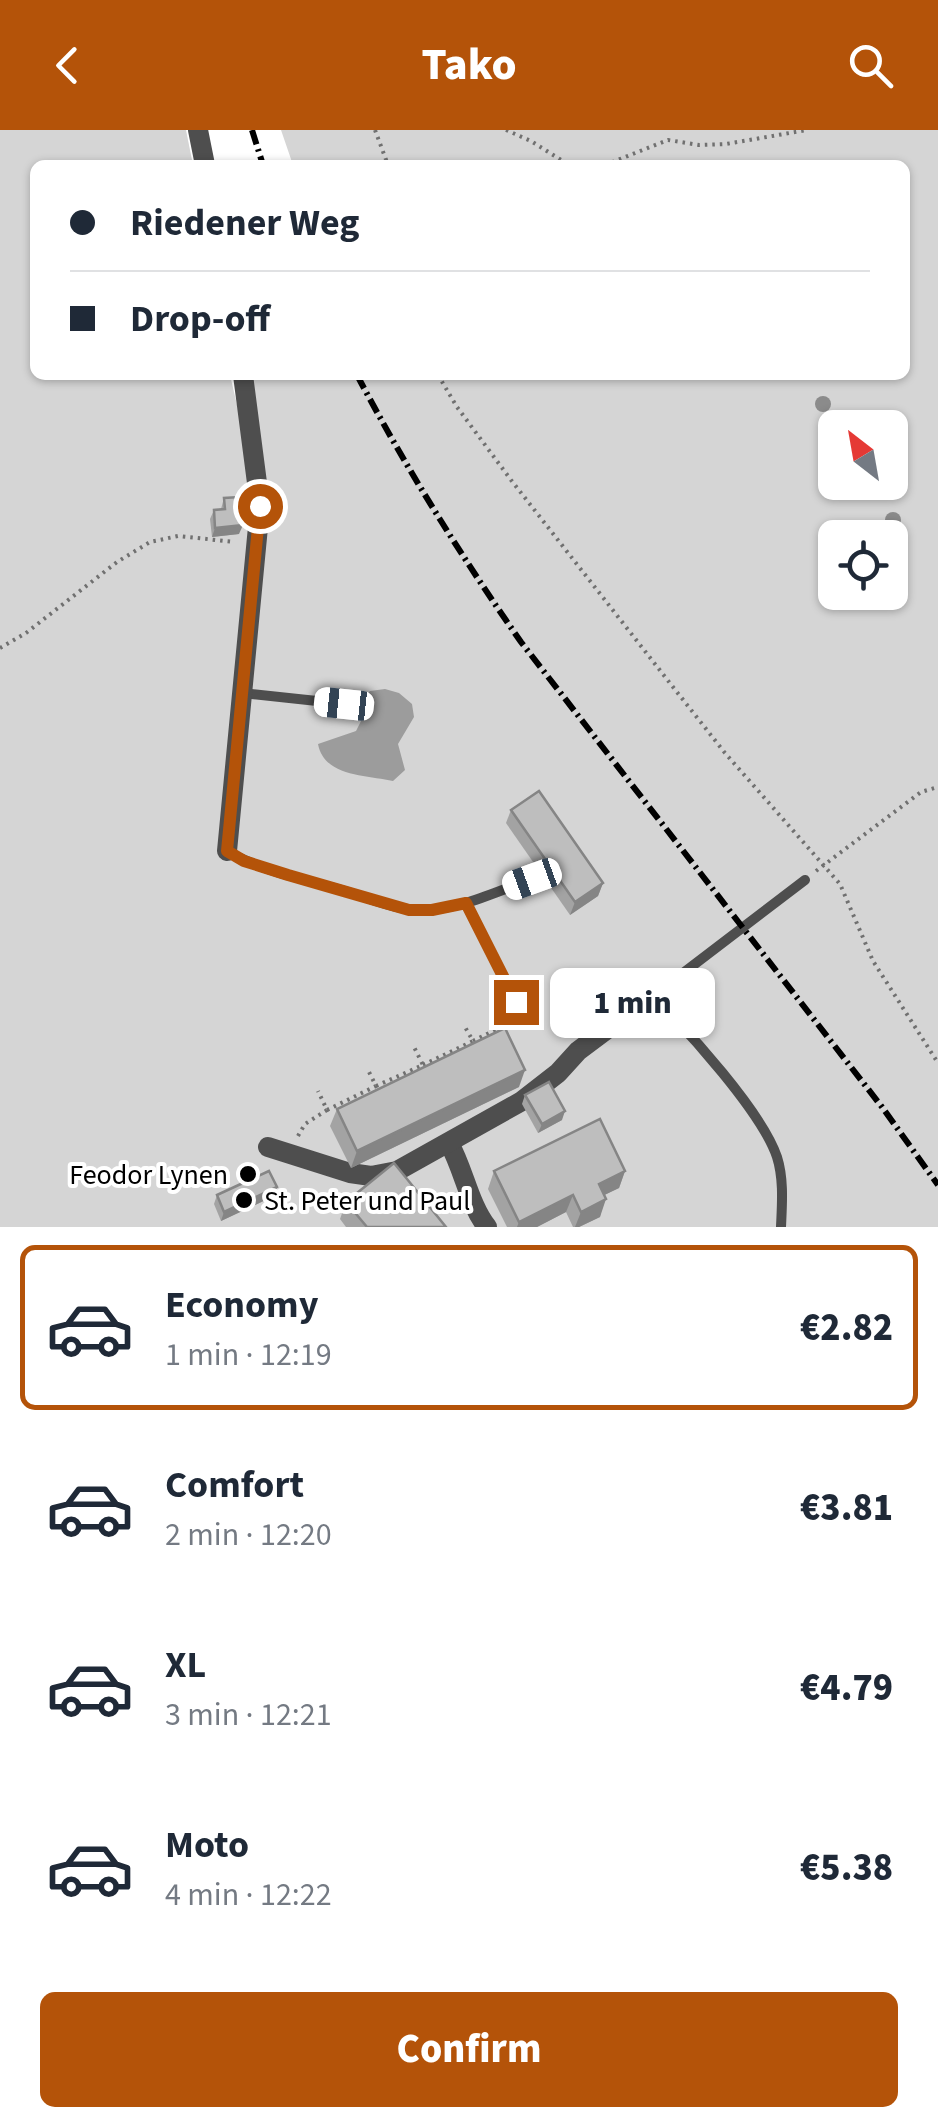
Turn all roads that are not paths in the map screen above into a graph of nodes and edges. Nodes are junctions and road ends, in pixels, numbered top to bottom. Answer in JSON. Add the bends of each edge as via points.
{"nodes":[{"id":1,"x":198,"y":130,"type":"edge"},
{"id":2,"x":204,"y":160,"type":"edge"},
{"id":3,"x":244,"y":380,"type":"edge"},
{"id":4,"x":242,"y":693,"type":"junction"},
{"id":5,"x":344,"y":704,"type":"dead end"},
{"id":6,"x":227,"y":851,"type":"joint"},
{"id":7,"x":532,"y":879,"type":"dead end"},
{"id":8,"x":805,"y":880,"type":"road end"},
{"id":9,"x":466,"y":903,"type":"junction"},
{"id":10,"x":646,"y":1001,"type":"junction"},
{"id":11,"x":516,"y":1002,"type":"road end"},
{"id":12,"x":449,"y":1143,"type":"junction"},
{"id":13,"x":268,"y":1146,"type":"dead end"},
{"id":14,"x":487,"y":1227,"type":"edge"},
{"id":15,"x":782,"y":1227,"type":"edge"}],
"edges":[{"from":1,"to":2,"type":"street"},
{"from":3,"to":4,"type":"street","via":[[260,506]]},
{"from":4,"to":5,"type":"lane"},
{"from":4,"to":6,"type":"street"},
{"from":6,"to":9,"type":"lane","via":[[409,910]]},
{"from":7,"to":9,"type":"lane"},
{"from":8,"to":10,"type":"lane"},
{"from":9,"to":11,"type":"lane"},
{"from":10,"to":12,"type":"street","via":[[522,1100]]},
{"from":10,"to":15,"type":"lane","via":[[684,1027],[768,1138],[781,1182]]},
{"from":12,"to":13,"type":"street","via":[[401,1177],[360,1175]]},
{"from":12,"to":14,"type":"street"}]}
